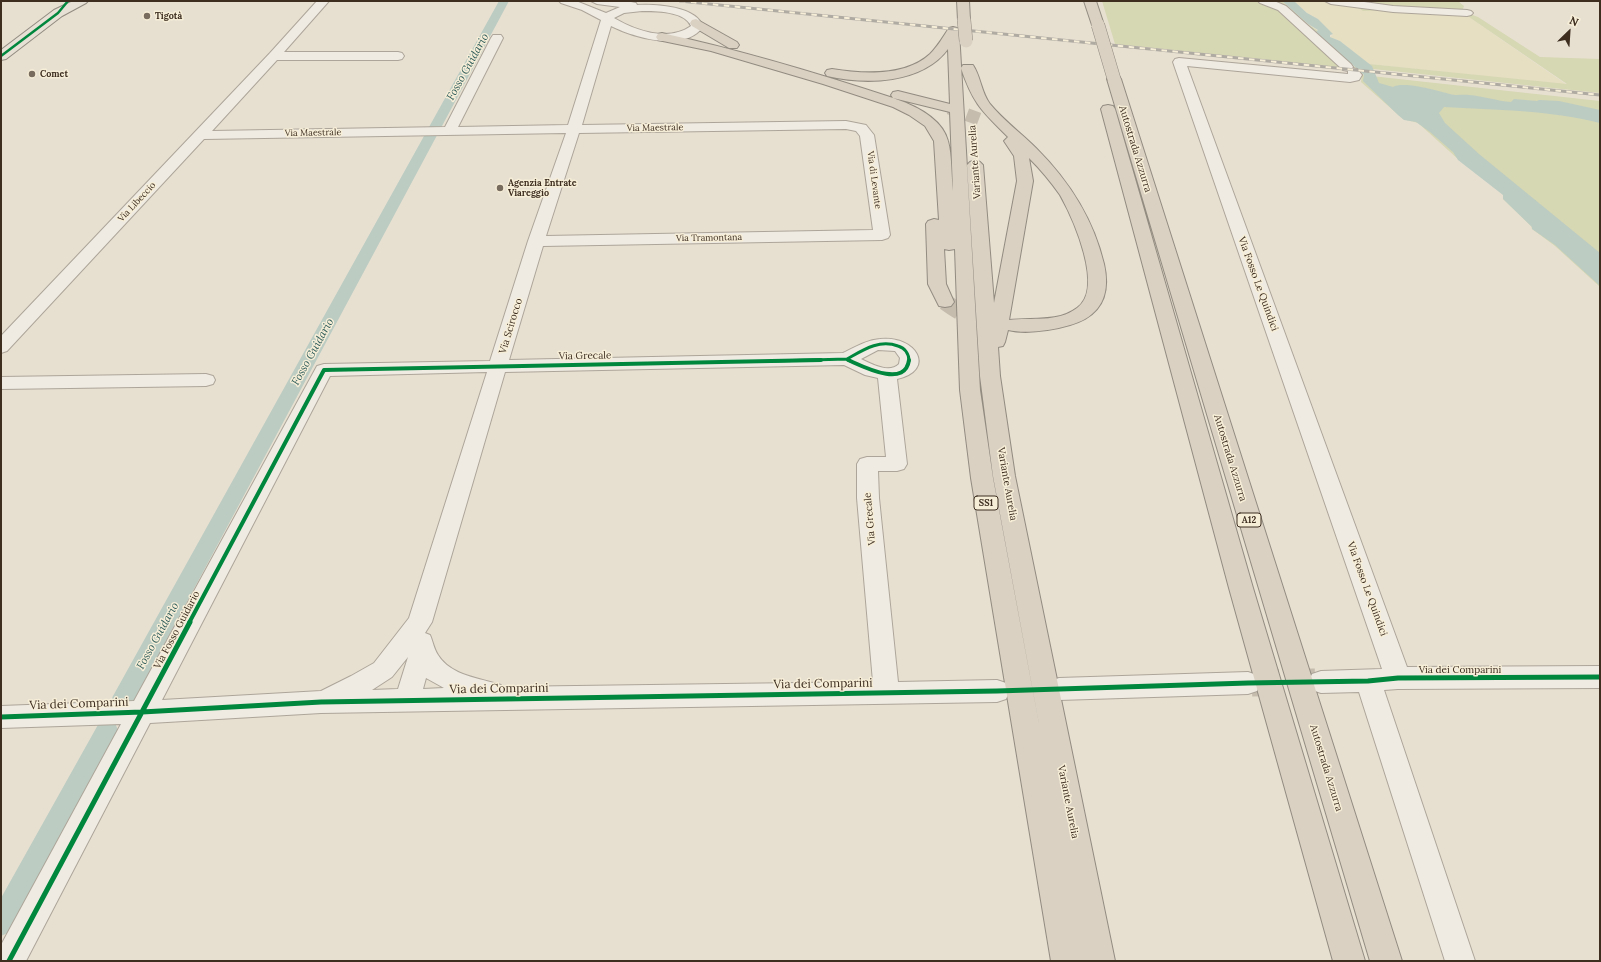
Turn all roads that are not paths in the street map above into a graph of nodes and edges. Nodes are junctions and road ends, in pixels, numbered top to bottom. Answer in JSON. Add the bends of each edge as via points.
{"nodes":[{"id":1,"x":68,"y":1,"type":"edge"},
{"id":2,"x":82,"y":1,"type":"edge"},
{"id":3,"x":323,"y":1,"type":"edge"},
{"id":4,"x":565,"y":1,"type":"edge"},
{"id":5,"x":597,"y":1,"type":"edge"},
{"id":6,"x":963,"y":1,"type":"edge"},
{"id":7,"x":1090,"y":1,"type":"edge"},
{"id":8,"x":1264,"y":1,"type":"edge"},
{"id":9,"x":1331,"y":1,"type":"edge"},
{"id":10,"x":1438,"y":6,"type":"edge"},
{"id":11,"x":654,"y":8,"type":"junction"},
{"id":12,"x":58,"y":13,"type":"junction"},
{"id":13,"x":1467,"y":13,"type":"dead end"},
{"id":14,"x":607,"y":19,"type":"junction"},
{"id":15,"x":696,"y":23,"type":"junction"},
{"id":16,"x":956,"y":32,"type":"junction"},
{"id":17,"x":656,"y":36,"type":"junction"},
{"id":18,"x":497,"y":38,"type":"dead end"},
{"id":19,"x":720,"y":38,"type":"junction"},
{"id":20,"x":597,"y":53,"type":"junction"},
{"id":21,"x":1,"y":56,"type":"edge"},
{"id":22,"x":274,"y":56,"type":"junction"},
{"id":23,"x":398,"y":56,"type":"dead end"},
{"id":24,"x":968,"y":68,"type":"junction"},
{"id":25,"x":802,"y":74,"type":"junction"},
{"id":26,"x":1107,"y":79,"type":"junction"},
{"id":27,"x":828,"y":82,"type":"junction"},
{"id":28,"x":949,"y":108,"type":"tunnel mouth"},
{"id":29,"x":979,"y":119,"type":"tunnel mouth"},
{"id":30,"x":861,"y":128,"type":"joint"},
{"id":31,"x":574,"y":129,"type":"junction"},
{"id":32,"x":447,"y":130,"type":"junction"},
{"id":33,"x":200,"y":135,"type":"junction"},
{"id":34,"x":882,"y":235,"type":"joint"},
{"id":35,"x":536,"y":241,"type":"junction"},
{"id":36,"x":945,"y":302,"type":"tunnel mouth"},
{"id":37,"x":1010,"y":325,"type":"tunnel mouth"},
{"id":38,"x":1,"y":347,"type":"edge"},
{"id":39,"x":848,"y":359,"type":"junction"},
{"id":40,"x":499,"y":365,"type":"junction"},
{"id":41,"x":324,"y":370,"type":"joint"},
{"id":42,"x":887,"y":374,"type":"junction"},
{"id":43,"x":990,"y":376,"type":"junction"},
{"id":44,"x":206,"y":380,"type":"dead end"},
{"id":45,"x":1,"y":384,"type":"edge"},
{"id":46,"x":970,"y":390,"type":"junction"},
{"id":47,"x":420,"y":622,"type":"junction"},
{"id":48,"x":422,"y":649,"type":"junction"},
{"id":49,"x":387,"y":666,"type":"junction"},
{"id":50,"x":1600,"y":677,"type":"edge"},
{"id":51,"x":1398,"y":678,"type":"junction"},
{"id":52,"x":1368,"y":681,"type":"junction"},
{"id":53,"x":1321,"y":682,"type":"tunnel mouth"},
{"id":54,"x":1248,"y":683,"type":"tunnel mouth"},
{"id":55,"x":1059,"y":689,"type":"dead end"},
{"id":56,"x":997,"y":691,"type":"dead end"},
{"id":57,"x":886,"y":693,"type":"junction"},
{"id":58,"x":510,"y":698,"type":"junction"},
{"id":59,"x":381,"y":701,"type":"junction"},
{"id":60,"x":407,"y":701,"type":"junction"},
{"id":61,"x":321,"y":702,"type":"junction"},
{"id":62,"x":142,"y":712,"type":"junction"},
{"id":63,"x":1,"y":717,"type":"edge"},
{"id":64,"x":9,"y":961,"type":"edge"},
{"id":65,"x":1067,"y":961,"type":"edge"},
{"id":66,"x":1099,"y":961,"type":"edge"},
{"id":67,"x":1349,"y":961,"type":"edge"},
{"id":68,"x":1386,"y":961,"type":"edge"},
{"id":69,"x":1460,"y":961,"type":"edge"}],
"edges":[{"from":1,"to":12,"type":"main road"},
{"from":2,"to":12,"type":"main road"},
{"from":3,"to":22,"type":"street","name":"Via Libeccio"},
{"from":4,"to":14,"type":"street"},
{"from":5,"to":11,"type":"street"},
{"from":6,"to":16,"type":"highway","name":"Variante Aurelia","number":"SS1"},
{"from":7,"to":26,"type":"highway","name":"Autostrada Azzurra","number":"A12","bridge":true,"via":[[1098,25]]},
{"from":8,"to":51,"type":"street","name":"Via Fosso Le Quindici","via":[[1282,8],[1350,69],[1355,77],[1180,62]]},
{"from":9,"to":10,"type":"street","via":[[1386,8]]},
{"from":10,"to":13,"type":"street"},
{"from":11,"to":14,"type":"street","via":[[623,10]]},
{"from":11,"to":15,"type":"street","via":[[678,13]]},
{"from":12,"to":21,"type":"main road"},
{"from":14,"to":17,"type":"street","via":[[625,29]]},
{"from":14,"to":20,"type":"street","name":"Via Scirocco"},
{"from":15,"to":17,"type":"street","via":[[697,27],[689,33]]},
{"from":15,"to":19,"type":"highway"},
{"from":16,"to":19,"type":"highway","via":[[934,57],[918,67],[898,73],[865,76],[814,69]]},
{"from":16,"to":24,"type":"highway","name":"Variante Aurelia","number":"SS1"},
{"from":16,"to":46,"type":"highway","name":"Variante Aurelia","number":"SS1"},
{"from":17,"to":20,"type":"street","via":[[616,42]]},
{"from":17,"to":25,"type":"highway","via":[[709,46]]},
{"from":18,"to":32,"type":"street"},
{"from":19,"to":25,"type":"highway"},
{"from":20,"to":31,"type":"street","name":"Via Scirocco"},
{"from":22,"to":23,"type":"street"},
{"from":22,"to":33,"type":"street","name":"Via Libeccio"},
{"from":24,"to":37,"type":"highway","via":[[982,103],[1034,154],[1070,199],[1085,230],[1096,275],[1096,293],[1093,301],[1078,316],[1049,324]]},
{"from":24,"to":43,"type":"highway","name":"Variante Aurelia","number":"SS1"},
{"from":25,"to":27,"type":"highway"},
{"from":26,"to":67,"type":"highway","name":"Autostrada Azzurra","number":"A12","via":[[1241,588]]},
{"from":26,"to":68,"type":"highway","name":"Autostrada Azzurra","number":"A12"},
{"from":27,"to":28,"type":"highway"},
{"from":27,"to":36,"type":"highway","via":[[899,113],[917,127],[927,140],[931,159],[937,284]]},
{"from":27,"to":46,"type":"highway","via":[[908,109],[927,121],[938,134],[941,144],[952,287]]},
{"from":29,"to":43,"type":"highway","via":[[1003,134],[1016,146],[1022,156],[1025,173]]},
{"from":30,"to":31,"type":"street","name":"Via Maestrale","via":[[846,125]]},
{"from":30,"to":34,"type":"street","name":"Via di Levante","via":[[868,135]]},
{"from":31,"to":32,"type":"street","name":"Via Maestrale"},
{"from":31,"to":35,"type":"street","name":"Via Scirocco"},
{"from":32,"to":33,"type":"street","name":"Via Maestrale"},
{"from":33,"to":38,"type":"street","name":"Via Libeccio"},
{"from":34,"to":35,"type":"street","name":"Via Tramontana"},
{"from":35,"to":40,"type":"street","name":"Via Scirocco"},
{"from":39,"to":40,"type":"street","name":"Via Grecale"},
{"from":39,"to":42,"type":"street","via":[[875,372]]},
{"from":39,"to":42,"type":"street","via":[[871,346],[880,344],[897,345],[908,351],[910,356],[907,368],[896,374]]},
{"from":40,"to":41,"type":"street","name":"Via Grecale"},
{"from":40,"to":47,"type":"street","name":"Via Scirocco"},
{"from":41,"to":62,"type":"street","name":"Via Fosso Guidario"},
{"from":42,"to":57,"type":"street","name":"Via Grecale","via":[[897,464],[867,464]]},
{"from":43,"to":66,"type":"highway","name":"Variante Aurelia","number":"SS1","via":[[1004,476]]},
{"from":44,"to":45,"type":"street"},
{"from":46,"to":65,"type":"highway","name":"Variante Aurelia","number":"SS1","via":[[983,486]]},
{"from":47,"to":48,"type":"street","name":"Via Scirocco"},
{"from":47,"to":49,"type":"street","name":"Via Scirocco"},
{"from":48,"to":58,"type":"street","name":"Via Scirocco","via":[[435,670],[443,676]]},
{"from":48,"to":60,"type":"street","name":"Via Scirocco"},
{"from":49,"to":59,"type":"street","name":"Via Scirocco"},
{"from":49,"to":61,"type":"street","name":"Via Scirocco","via":[[368,680]]},
{"from":50,"to":51,"type":"street","name":"Via dei Comparini"},
{"from":51,"to":52,"type":"street","name":"Via dei Comparini"},
{"from":52,"to":53,"type":"street","name":"Via dei Comparini"},
{"from":52,"to":69,"type":"street"},
{"from":54,"to":55,"type":"street"},
{"from":56,"to":57,"type":"street","name":"Via dei Comparini"},
{"from":57,"to":58,"type":"street","name":"Via dei Comparini"},
{"from":58,"to":60,"type":"street","name":"Via dei Comparini"},
{"from":59,"to":60,"type":"street","name":"Via dei Comparini"},
{"from":59,"to":61,"type":"street","name":"Via dei Comparini"},
{"from":61,"to":62,"type":"street","name":"Via dei Comparini"},
{"from":62,"to":63,"type":"street","name":"Via dei Comparini"},
{"from":62,"to":64,"type":"street","name":"Via Fosso Guidario"}]}
